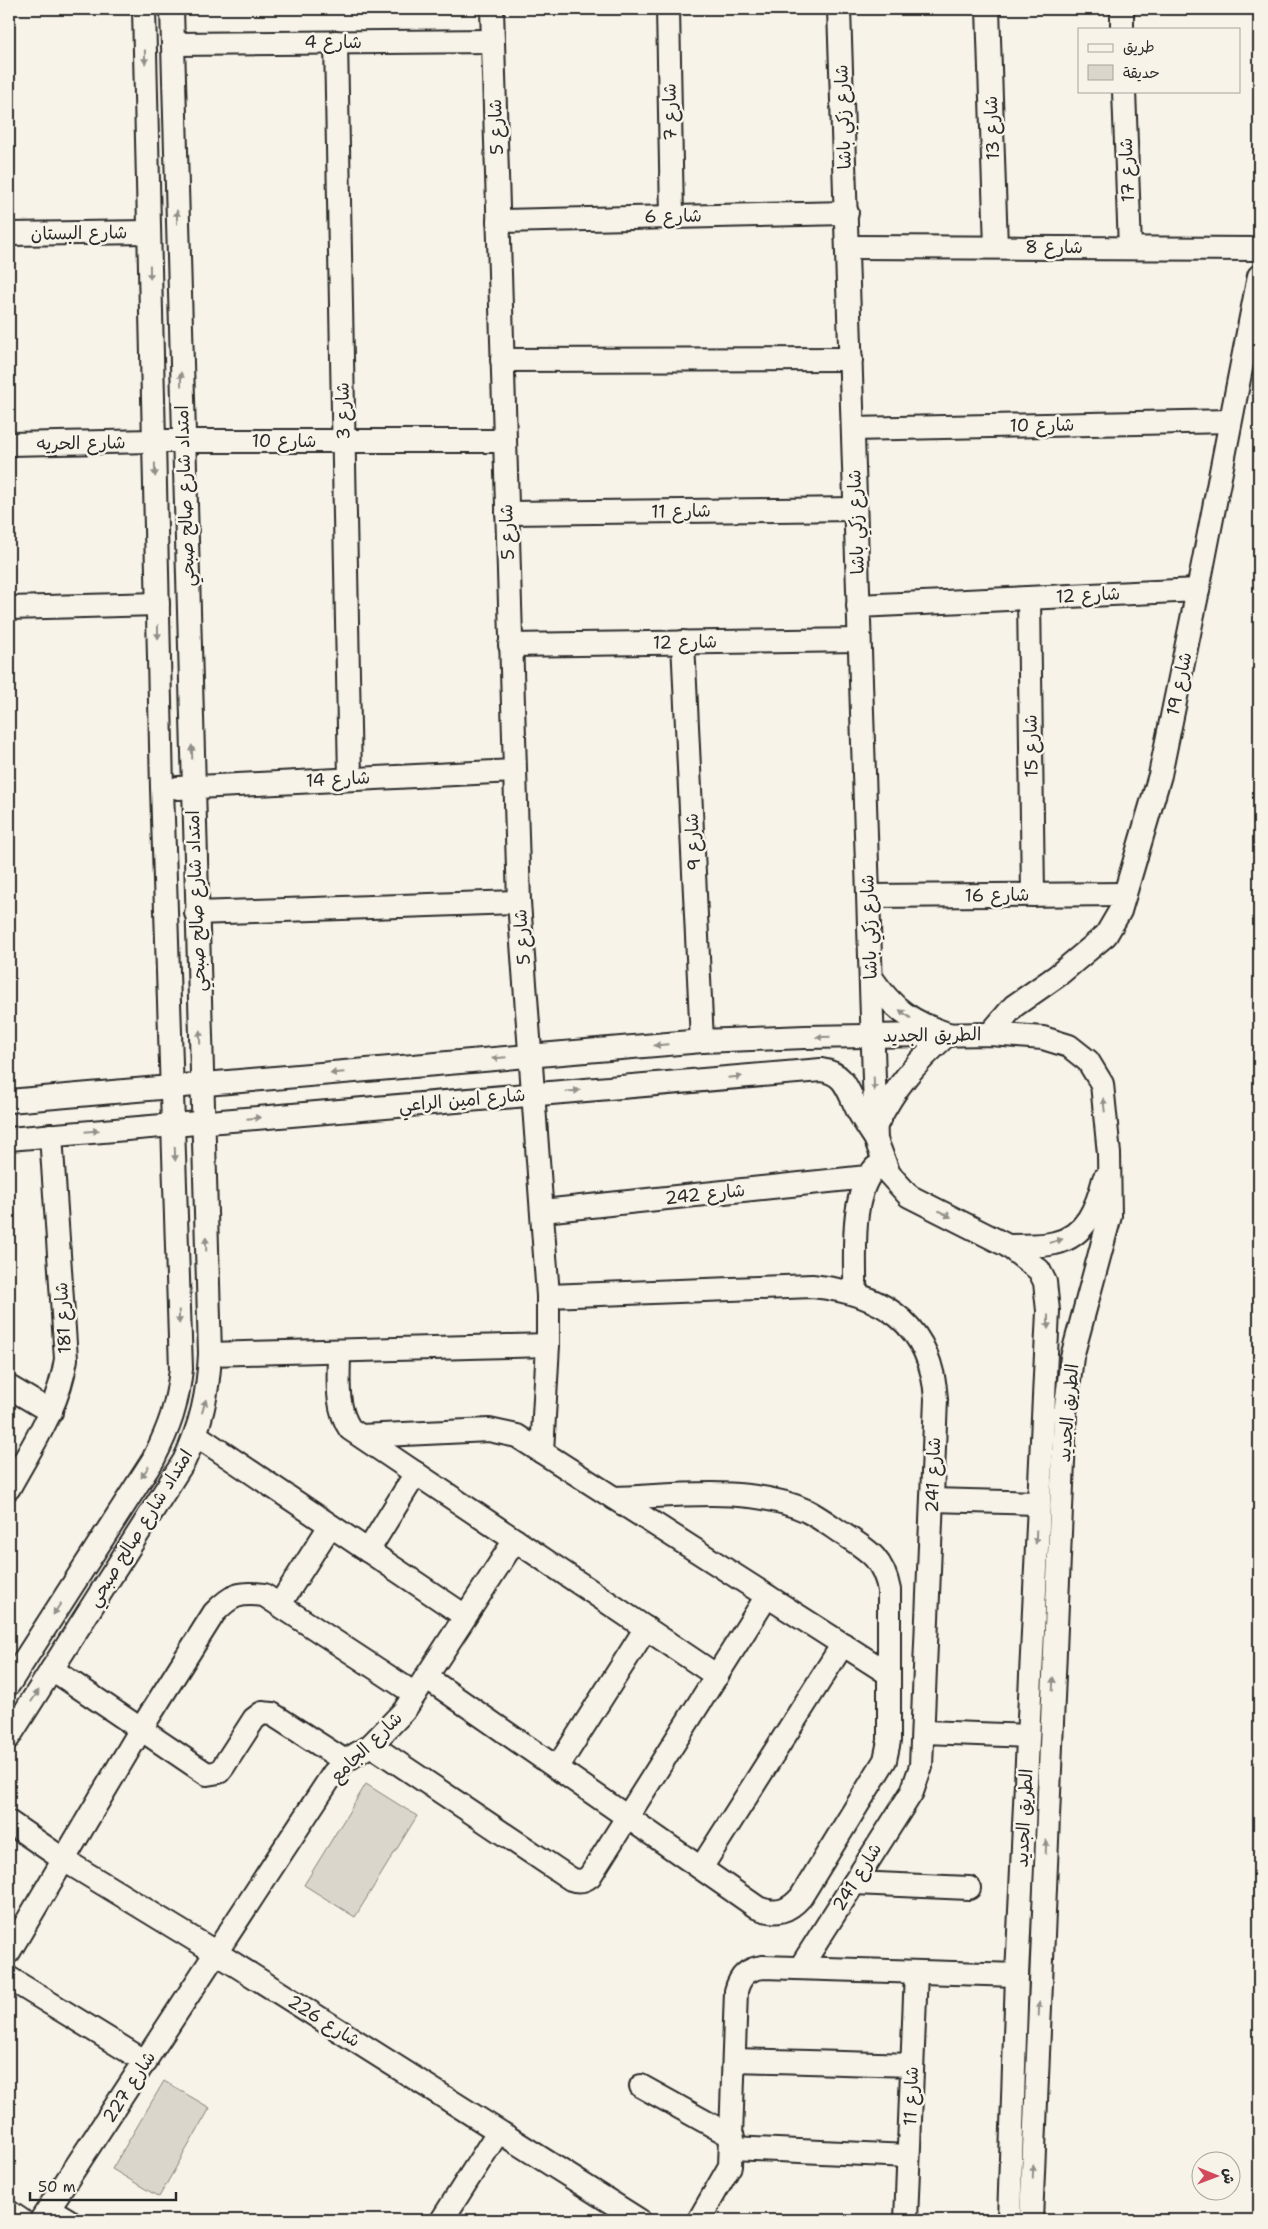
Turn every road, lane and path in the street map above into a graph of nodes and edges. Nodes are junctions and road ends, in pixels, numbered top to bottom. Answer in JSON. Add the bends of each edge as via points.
{"nodes":[{"id":1,"x":144,"y":9,"type":"edge"},
{"id":2,"x":172,"y":9,"type":"edge"},
{"id":3,"x":492,"y":9,"type":"edge"},
{"id":4,"x":668,"y":9,"type":"edge"},
{"id":5,"x":839,"y":9,"type":"edge"},
{"id":6,"x":988,"y":9,"type":"edge"},
{"id":7,"x":1122,"y":9,"type":"edge"},
{"id":8,"x":1122,"y":28,"type":"edge"},
{"id":9,"x":493,"y":41,"type":"junction"},
{"id":10,"x":336,"y":42,"type":"junction"},
{"id":11,"x":173,"y":44,"type":"junction"},
{"id":12,"x":1124,"y":92,"type":"edge"},
{"id":13,"x":847,"y":213,"type":"junction"},
{"id":14,"x":672,"y":216,"type":"junction"},
{"id":15,"x":498,"y":221,"type":"junction"},
{"id":16,"x":149,"y":232,"type":"junction"},
{"id":17,"x":9,"y":234,"type":"edge"},
{"id":18,"x":848,"y":247,"type":"junction"},
{"id":19,"x":996,"y":247,"type":"junction"},
{"id":20,"x":1130,"y":248,"type":"junction"},
{"id":21,"x":1259,"y":249,"type":"edge"},
{"id":22,"x":1259,"y":276,"type":"edge"},
{"id":23,"x":502,"y":360,"type":"junction"},
{"id":24,"x":851,"y":360,"type":"junction"},
{"id":25,"x":1230,"y":421,"type":"junction"},
{"id":26,"x":853,"y":429,"type":"junction"},
{"id":27,"x":154,"y":441,"type":"junction"},
{"id":28,"x":183,"y":441,"type":"junction"},
{"id":29,"x":343,"y":441,"type":"junction"},
{"id":30,"x":505,"y":441,"type":"junction"},
{"id":31,"x":9,"y":444,"type":"edge"},
{"id":32,"x":856,"y":509,"type":"junction"},
{"id":33,"x":507,"y":513,"type":"junction"},
{"id":34,"x":1198,"y":590,"type":"junction"},
{"id":35,"x":1029,"y":598,"type":"junction"},
{"id":36,"x":158,"y":604,"type":"junction"},
{"id":37,"x":858,"y":606,"type":"junction"},
{"id":38,"x":9,"y":608,"type":"edge"},
{"id":39,"x":859,"y":640,"type":"junction"},
{"id":40,"x":683,"y":642,"type":"junction"},
{"id":41,"x":510,"y":645,"type":"junction"},
{"id":42,"x":514,"y":771,"type":"junction"},
{"id":43,"x":350,"y":779,"type":"junction"},
{"id":44,"x":193,"y":787,"type":"junction"},
{"id":45,"x":162,"y":788,"type":"junction"},
{"id":46,"x":1033,"y":894,"type":"junction"},
{"id":47,"x":1125,"y":894,"type":"junction"},
{"id":48,"x":869,"y":896,"type":"junction"},
{"id":49,"x":519,"y":902,"type":"junction"},
{"id":50,"x":196,"y":914,"type":"junction"},
{"id":51,"x":871,"y":977,"type":"junction"},
{"id":52,"x":948,"y":1034,"type":"junction"},
{"id":53,"x":990,"y":1034,"type":"junction"},
{"id":54,"x":872,"y":1036,"type":"junction"},
{"id":55,"x":702,"y":1041,"type":"junction"},
{"id":56,"x":530,"y":1056,"type":"junction"},
{"id":57,"x":201,"y":1085,"type":"junction"},
{"id":58,"x":172,"y":1088,"type":"junction"},
{"id":59,"x":532,"y":1094,"type":"junction"},
{"id":60,"x":9,"y":1101,"type":"edge"},
{"id":61,"x":203,"y":1122,"type":"junction"},
{"id":62,"x":174,"y":1124,"type":"junction"},
{"id":63,"x":51,"y":1135,"type":"junction"},
{"id":64,"x":9,"y":1139,"type":"edge"},
{"id":65,"x":878,"y":1142,"type":"junction"},
{"id":66,"x":1109,"y":1154,"type":"junction"},
{"id":67,"x":867,"y":1177,"type":"junction"},
{"id":68,"x":544,"y":1211,"type":"junction"},
{"id":69,"x":1008,"y":1246,"type":"junction"},
{"id":70,"x":855,"y":1293,"type":"junction"},
{"id":71,"x":548,"y":1296,"type":"junction"},
{"id":72,"x":548,"y":1345,"type":"junction"},
{"id":73,"x":338,"y":1351,"type":"junction"},
{"id":74,"x":210,"y":1354,"type":"junction"},
{"id":75,"x":9,"y":1387,"type":"edge"},
{"id":76,"x":51,"y":1412,"type":"junction"},
{"id":77,"x":196,"y":1436,"type":"junction"},
{"id":78,"x":361,"y":1436,"type":"junction"},
{"id":79,"x":542,"y":1452,"type":"junction"},
{"id":80,"x":416,"y":1472,"type":"junction"},
{"id":81,"x":9,"y":1488,"type":"edge"},
{"id":82,"x":614,"y":1498,"type":"junction"},
{"id":83,"x":932,"y":1500,"type":"junction"},
{"id":84,"x":1038,"y":1503,"type":"junction"},
{"id":85,"x":330,"y":1526,"type":"junction"},
{"id":86,"x":515,"y":1540,"type":"junction"},
{"id":87,"x":368,"y":1551,"type":"junction"},
{"id":88,"x":767,"y":1596,"type":"junction"},
{"id":89,"x":280,"y":1604,"type":"junction"},
{"id":90,"x":465,"y":1616,"type":"junction"},
{"id":91,"x":646,"y":1628,"type":"junction"},
{"id":92,"x":843,"y":1644,"type":"junction"},
{"id":93,"x":52,"y":1669,"type":"junction"},
{"id":94,"x":889,"y":1674,"type":"junction"},
{"id":95,"x":717,"y":1676,"type":"junction"},
{"id":96,"x":9,"y":1684,"type":"edge"},
{"id":97,"x":420,"y":1685,"type":"junction"},
{"id":98,"x":141,"y":1729,"type":"junction"},
{"id":99,"x":924,"y":1732,"type":"junction"},
{"id":100,"x":1028,"y":1736,"type":"junction"},
{"id":101,"x":9,"y":1737,"type":"edge"},
{"id":102,"x":371,"y":1746,"type":"junction"},
{"id":103,"x":345,"y":1761,"type":"junction"},
{"id":104,"x":557,"y":1768,"type":"junction"},
{"id":105,"x":628,"y":1817,"type":"junction"},
{"id":106,"x":9,"y":1822,"type":"edge"},
{"id":107,"x":64,"y":1860,"type":"junction"},
{"id":108,"x":701,"y":1868,"type":"junction"},
{"id":109,"x":854,"y":1883,"type":"junction"},
{"id":110,"x":969,"y":1888,"type":"dead end"},
{"id":111,"x":9,"y":1952,"type":"edge"},
{"id":112,"x":215,"y":1952,"type":"junction"},
{"id":113,"x":800,"y":1968,"type":"junction"},
{"id":114,"x":916,"y":1972,"type":"junction"},
{"id":115,"x":1017,"y":1975,"type":"junction"},
{"id":116,"x":9,"y":1978,"type":"edge"},
{"id":117,"x":734,"y":2060,"type":"junction"},
{"id":118,"x":146,"y":2062,"type":"junction"},
{"id":119,"x":912,"y":2065,"type":"junction"},
{"id":120,"x":641,"y":2086,"type":"dead end"},
{"id":121,"x":498,"y":2132,"type":"junction"},
{"id":122,"x":732,"y":2142,"type":"junction"},
{"id":123,"x":908,"y":2156,"type":"junction"},
{"id":124,"x":9,"y":2212,"type":"edge"},
{"id":125,"x":21,"y":2220,"type":"edge"},
{"id":126,"x":41,"y":2220,"type":"edge"},
{"id":127,"x":47,"y":2220,"type":"edge"},
{"id":128,"x":68,"y":2220,"type":"edge"},
{"id":129,"x":442,"y":2220,"type":"edge"},
{"id":130,"x":639,"y":2220,"type":"edge"},
{"id":131,"x":699,"y":2220,"type":"edge"},
{"id":132,"x":906,"y":2220,"type":"edge"},
{"id":133,"x":1009,"y":2220,"type":"edge"},
{"id":134,"x":1031,"y":2220,"type":"edge"}],
"edges":[{"from":1,"to":16,"type":"street","name":"امتداد شارع صالح صبحي","one_way":true},
{"from":2,"to":11,"type":"street","name":"امتداد شارع صالح صبحي"},
{"from":3,"to":9,"type":"street","name":"شارع 5"},
{"from":4,"to":14,"type":"street","name":"شارع 7"},
{"from":5,"to":13,"type":"street","name":"شارع زكي باشا"},
{"from":6,"to":19,"type":"street","name":"شارع 13"},
{"from":7,"to":8,"type":"street"},
{"from":9,"to":10,"type":"street","name":"شارع 4"},
{"from":9,"to":15,"type":"street","name":"شارع 5"},
{"from":10,"to":11,"type":"street","name":"شارع 4"},
{"from":10,"to":29,"type":"street","name":"شارع 3"},
{"from":28,"to":11,"type":"street","name":"امتداد شارع صالح صبحي","one_way":true},
{"from":12,"to":20,"type":"street","name":"شارع 17"},
{"from":13,"to":14,"type":"street","name":"شارع 6"},
{"from":13,"to":18,"type":"street","name":"شارع زكي باشا"},
{"from":14,"to":15,"type":"street","name":"شارع 6"},
{"from":15,"to":23,"type":"street","name":"شارع 5"},
{"from":16,"to":17,"type":"street","name":"شارع البستان"},
{"from":16,"to":27,"type":"street","name":"امتداد شارع صالح صبحي","one_way":true},
{"from":18,"to":19,"type":"street","name":"شارع 8"},
{"from":18,"to":24,"type":"street","name":"شارع زكي باشا"},
{"from":19,"to":20,"type":"street","name":"شارع 8"},
{"from":20,"to":21,"type":"street","name":"شارع 8"},
{"from":22,"to":25,"type":"street","name":"شارع 19"},
{"from":23,"to":24,"type":"street"},
{"from":23,"to":30,"type":"street","name":"شارع 5"},
{"from":24,"to":26,"type":"street","name":"شارع زكي باشا"},
{"from":25,"to":26,"type":"street","name":"شارع 10"},
{"from":25,"to":34,"type":"street","name":"شارع 19"},
{"from":26,"to":32,"type":"street","name":"شارع زكي باشا"},
{"from":27,"to":28,"type":"street","name":"شارع 10"},
{"from":27,"to":31,"type":"street","name":"شارع الحريه"},
{"from":27,"to":36,"type":"street","name":"امتداد شارع صالح صبحي","one_way":true},
{"from":28,"to":29,"type":"street","name":"شارع 10"},
{"from":44,"to":28,"type":"street","name":"امتداد شارع صالح صبحي","one_way":true},
{"from":29,"to":30,"type":"street","name":"شارع 10"},
{"from":29,"to":43,"type":"street","name":"شارع 3"},
{"from":30,"to":33,"type":"street","name":"شارع 5"},
{"from":32,"to":33,"type":"street","name":"شارع 11"},
{"from":32,"to":37,"type":"street","name":"شارع زكي باشا"},
{"from":33,"to":41,"type":"street","name":"شارع 5"},
{"from":34,"to":35,"type":"street","name":"شارع 12"},
{"from":34,"to":47,"type":"street","name":"شارع 19","via":[[1160,775]]},
{"from":35,"to":37,"type":"street","name":"شارع 12"},
{"from":35,"to":46,"type":"street","name":"شارع 15"},
{"from":36,"to":38,"type":"street"},
{"from":36,"to":45,"type":"street","name":"امتداد شارع صالح صبحي","one_way":true},
{"from":37,"to":39,"type":"street","name":"شارع زكي باشا"},
{"from":39,"to":40,"type":"street","name":"شارع 12"},
{"from":39,"to":48,"type":"street","name":"شارع زكي باشا"},
{"from":40,"to":41,"type":"street","name":"شارع 12"},
{"from":40,"to":55,"type":"street","name":"شارع 9"},
{"from":41,"to":42,"type":"street","name":"شارع 5"},
{"from":42,"to":43,"type":"street","name":"شارع 14"},
{"from":42,"to":49,"type":"street","name":"شارع 5"},
{"from":43,"to":44,"type":"street","name":"شارع 14"},
{"from":44,"to":45,"type":"street","name":"شارع 14"},
{"from":44,"to":50,"type":"street","name":"امتداد شارع صالح صبحي"},
{"from":45,"to":58,"type":"street","name":"امتداد شارع صالح صبحي"},
{"from":46,"to":47,"type":"street","name":"شارع 16"},
{"from":46,"to":48,"type":"street","name":"شارع 16"},
{"from":47,"to":53,"type":"street","name":"شارع 19","via":[[1120,911],[1106,935],[1057,976],[1014,1006]]},
{"from":48,"to":51,"type":"street","name":"شارع زكي باشا"},
{"from":49,"to":50,"type":"street"},
{"from":49,"to":56,"type":"street","name":"شارع 5"},
{"from":57,"to":50,"type":"street","name":"امتداد شارع صالح صبحي","one_way":true},
{"from":52,"to":51,"type":"street","one_way":true,"via":[[903,1014]]},
{"from":51,"to":54,"type":"street","name":"شارع زكي باشا"},
{"from":52,"to":53,"type":"street","name":"الطريق الجديد"},
{"from":52,"to":54,"type":"street","name":"الطريق الجديد"},
{"from":52,"to":65,"type":"street","via":[[907,1074],[890,1099]]},
{"from":66,"to":53,"type":"street","name":"الطريق الجديد","one_way":true,"via":[[1102,1084],[1088,1061],[1069,1046],[1043,1038]]},
{"from":54,"to":55,"type":"street","one_way":true},
{"from":54,"to":65,"type":"street","name":"الطريق الجديد","one_way":true},
{"from":55,"to":56,"type":"street","one_way":true},
{"from":56,"to":57,"type":"street","one_way":true},
{"from":56,"to":59,"type":"street","name":"شارع 5"},
{"from":57,"to":58,"type":"street"},
{"from":57,"to":61,"type":"street","name":"امتداد شارع صالح صبحي"},
{"from":58,"to":60,"type":"street"},
{"from":58,"to":62,"type":"street","name":"امتداد شارع صالح صبحي"},
{"from":61,"to":59,"type":"street","name":"شارع امين الراعي","one_way":true},
{"from":59,"to":65,"type":"street","name":"شارع امين الراعي","one_way":true,"via":[[821,1070],[835,1074],[846,1083],[858,1112]]},
{"from":59,"to":68,"type":"street","name":"شارع 5"},
{"from":61,"to":62,"type":"street","name":"شارع امين الراعي"},
{"from":74,"to":61,"type":"street","name":"امتداد شارع صالح صبحي","one_way":true},
{"from":63,"to":62,"type":"street","name":"شارع امين الراعي","one_way":true},
{"from":62,"to":96,"type":"street","name":"امتداد شارع صالح صبحي","one_way":true,"via":[[181,1369],[178,1400],[171,1424],[153,1460]]},
{"from":63,"to":64,"type":"street","name":"شارع امين الراعي"},
{"from":63,"to":76,"type":"street","name":"شارع 181","via":[[66,1359]]},
{"from":65,"to":67,"type":"street"},
{"from":65,"to":69,"type":"street","name":"الطريق الجديد","one_way":true,"via":[[898,1186],[909,1196]]},
{"from":69,"to":66,"type":"street","one_way":true,"via":[[1055,1243],[1074,1235],[1088,1222],[1100,1194]]},
{"from":134,"to":66,"type":"street","name":"الطريق الجديد","one_way":true,"via":[[1065,1414],[1072,1357],[1110,1216]]},
{"from":67,"to":68,"type":"street","name":"شارع 242"},
{"from":67,"to":70,"type":"street","via":[[858,1198]]},
{"from":68,"to":71,"type":"street","name":"شارع 5"},
{"from":69,"to":84,"type":"street","name":"الطريق الجديد","one_way":true,"via":[[1039,1270],[1045,1282],[1048,1338]]},
{"from":70,"to":71,"type":"street","name":"شارع 241","via":[[812,1286]]},
{"from":70,"to":83,"type":"street","name":"شارع 241","via":[[891,1311],[907,1324],[929,1358],[936,1398]]},
{"from":71,"to":72,"type":"street","name":"شارع 5"},
{"from":72,"to":73,"type":"street"},
{"from":72,"to":79,"type":"street","name":"شارع 5"},
{"from":73,"to":74,"type":"street"},
{"from":73,"to":78,"type":"street","via":[[343,1419]]},
{"from":77,"to":74,"type":"street","name":"امتداد شارع صالح صبحي","one_way":true,"via":[[207,1397]]},
{"from":75,"to":76,"type":"street"},
{"from":76,"to":81,"type":"street","name":"شارع 181"},
{"from":77,"to":85,"type":"street"},
{"from":77,"to":93,"type":"street","name":"امتداد شارع صالح صبحي","via":[[184,1461]]},
{"from":78,"to":79,"type":"street","via":[[489,1430],[517,1436]]},
{"from":78,"to":80,"type":"street"},
{"from":79,"to":82,"type":"street"},
{"from":80,"to":86,"type":"street"},
{"from":80,"to":87,"type":"street"},
{"from":82,"to":88,"type":"street"},
{"from":82,"to":94,"type":"street","via":[[755,1496],[808,1512],[865,1548],[878,1559],[886,1574],[889,1590]]},
{"from":83,"to":84,"type":"street"},
{"from":83,"to":99,"type":"street","name":"شارع 241"},
{"from":84,"to":100,"type":"street","name":"الطريق الجديد","one_way":true},
{"from":85,"to":87,"type":"street"},
{"from":85,"to":89,"type":"street"},
{"from":86,"to":90,"type":"street","name":"شارع الجامع"},
{"from":86,"to":91,"type":"street"},
{"from":87,"to":90,"type":"street"},
{"from":88,"to":92,"type":"street"},
{"from":88,"to":95,"type":"street"},
{"from":89,"to":97,"type":"street"},
{"from":89,"to":98,"type":"street","via":[[264,1595],[245,1593],[227,1599],[214,1613]]},
{"from":90,"to":97,"type":"street","name":"شارع الجامع"},
{"from":91,"to":95,"type":"street"},
{"from":91,"to":104,"type":"street"},
{"from":92,"to":94,"type":"street"},
{"from":92,"to":108,"type":"street"},
{"from":93,"to":98,"type":"street"},
{"from":101,"to":93,"type":"street","name":"امتداد شارع صالح صبحي","one_way":true},
{"from":94,"to":108,"type":"street","via":[[889,1741],[885,1760],[793,1907],[782,1912],[758,1908]]},
{"from":95,"to":105,"type":"street"},
{"from":97,"to":102,"type":"street","name":"شارع الجامع","via":[[398,1718]]},
{"from":97,"to":104,"type":"street"},
{"from":98,"to":103,"type":"street","via":[[202,1771],[213,1774],[223,1767],[258,1715],[268,1712]]},
{"from":98,"to":107,"type":"street"},
{"from":99,"to":100,"type":"street"},
{"from":99,"to":109,"type":"street","name":"شارع 241","via":[[921,1766],[912,1792]]},
{"from":100,"to":115,"type":"street","name":"الطريق الجديد"},
{"from":102,"to":103,"type":"street","name":"شارع الجامع"},
{"from":102,"to":105,"type":"street","via":[[578,1881],[590,1876]]},
{"from":103,"to":112,"type":"street","name":"شارع الجامع","via":[[333,1774]]},
{"from":104,"to":105,"type":"street"},
{"from":105,"to":108,"type":"street"},
{"from":106,"to":107,"type":"street","name":"شارع 226"},
{"from":107,"to":111,"type":"street"},
{"from":107,"to":112,"type":"street","name":"شارع 226"},
{"from":109,"to":110,"type":"street"},
{"from":109,"to":113,"type":"street","name":"شارع 241"},
{"from":112,"to":118,"type":"street","name":"شارع 227"},
{"from":112,"to":121,"type":"street","name":"شارع 226"},
{"from":113,"to":114,"type":"street"},
{"from":113,"to":117,"type":"street","via":[[753,1968],[738,1982]]},
{"from":114,"to":115,"type":"street"},
{"from":114,"to":119,"type":"street","name":"شارع 11"},
{"from":115,"to":133,"type":"street","name":"الطريق الجديد"},
{"from":116,"to":118,"type":"street"},
{"from":117,"to":119,"type":"street"},
{"from":117,"to":122,"type":"street"},
{"from":118,"to":126,"type":"street","name":"شارع 227"},
{"from":119,"to":123,"type":"street","name":"شارع 11"},
{"from":120,"to":122,"type":"street"},
{"from":121,"to":129,"type":"street"},
{"from":121,"to":130,"type":"street","name":"شارع 226"},
{"from":122,"to":123,"type":"street"},
{"from":122,"to":131,"type":"street","via":[[730,2166]]},
{"from":123,"to":132,"type":"street","name":"شارع 11"},
{"from":124,"to":125,"type":"street"},
{"from":127,"to":128,"type":"street","via":[[58,2214]]}]}
